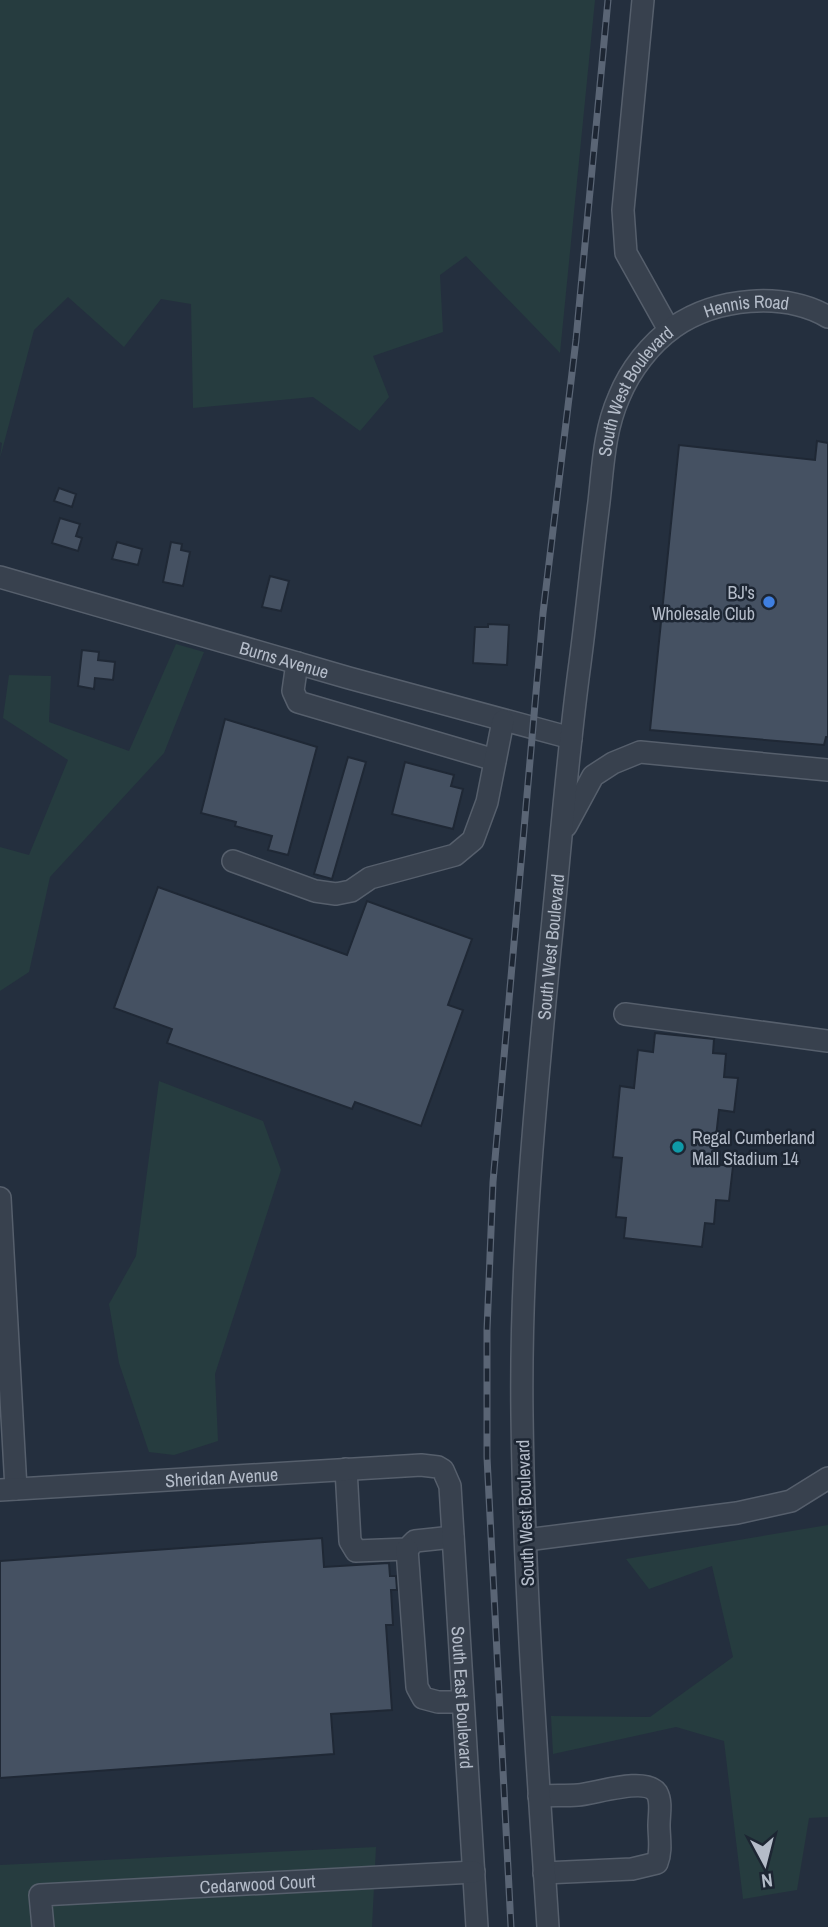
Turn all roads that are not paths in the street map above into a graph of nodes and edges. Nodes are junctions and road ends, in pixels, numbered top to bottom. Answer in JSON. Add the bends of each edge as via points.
{"nodes":[{"id":1,"x":643,"y":0,"type":"edge"},
{"id":2,"x":828,"y":317,"type":"edge"},
{"id":3,"x":669,"y":330,"type":"junction"},
{"id":4,"x":0,"y":577,"type":"edge"},
{"id":5,"x":298,"y":663,"type":"junction"},
{"id":6,"x":503,"y":721,"type":"junction"},
{"id":7,"x":570,"y":738,"type":"junction"},
{"id":8,"x":495,"y":760,"type":"junction"},
{"id":9,"x":828,"y":770,"type":"edge"},
{"id":10,"x":562,"y":836,"type":"junction"},
{"id":11,"x":233,"y":860,"type":"dead end"},
{"id":12,"x":625,"y":1014,"type":"dead end"},
{"id":13,"x":828,"y":1041,"type":"edge"},
{"id":14,"x":0,"y":1198,"type":"edge"},
{"id":15,"x":346,"y":1469,"type":"junction"},
{"id":16,"x":443,"y":1470,"type":"joint"},
{"id":17,"x":828,"y":1479,"type":"edge"},
{"id":18,"x":8,"y":1490,"type":"edge"},
{"id":19,"x":453,"y":1537,"type":"junction"},
{"id":20,"x":526,"y":1540,"type":"junction"},
{"id":21,"x":407,"y":1549,"type":"junction"},
{"id":22,"x":463,"y":1702,"type":"junction"},
{"id":23,"x":539,"y":1796,"type":"junction"},
{"id":24,"x":474,"y":1872,"type":"junction"},
{"id":25,"x":544,"y":1873,"type":"junction"},
{"id":26,"x":43,"y":1927,"type":"edge"},
{"id":27,"x":477,"y":1927,"type":"edge"},
{"id":28,"x":548,"y":1927,"type":"edge"}],
"edges":[{"from":1,"to":3,"type":"street","name":"South West Boulevard","via":[[623,210],[624,243],[632,267]]},
{"from":2,"to":3,"type":"street","name":"Hennis Road","via":[[782,302],[743,303],[703,313]]},
{"from":3,"to":7,"type":"street","name":"South West Boulevard","via":[[626,382],[610,423]]},
{"from":4,"to":5,"type":"street","name":"Burns Avenue"},
{"from":5,"to":6,"type":"street","name":"Burns Avenue"},
{"from":5,"to":8,"type":"street","via":[[293,691],[298,702]]},
{"from":6,"to":7,"type":"street","name":"Burns Avenue"},
{"from":6,"to":8,"type":"street"},
{"from":7,"to":10,"type":"street","name":"South West Boulevard"},
{"from":8,"to":11,"type":"street","via":[[473,840],[455,855],[370,878],[351,891],[336,894],[315,891]]},
{"from":9,"to":10,"type":"street","via":[[640,752],[593,776]]},
{"from":10,"to":20,"type":"street","name":"South West Boulevard","via":[[528,1207],[522,1379]]},
{"from":12,"to":13,"type":"street"},
{"from":14,"to":18,"type":"street"},
{"from":15,"to":16,"type":"street","name":"Sheridan Avenue","via":[[421,1465]]},
{"from":15,"to":18,"type":"street","name":"Sheridan Avenue"},
{"from":15,"to":21,"type":"street","via":[[350,1541],[356,1551]]},
{"from":16,"to":19,"type":"street","name":"South East Boulevard","via":[[450,1486]]},
{"from":17,"to":20,"type":"street","via":[[791,1501],[737,1513]]},
{"from":19,"to":21,"type":"street","via":[[415,1541]]},
{"from":19,"to":22,"type":"street","name":"South East Boulevard"},
{"from":20,"to":23,"type":"street","name":"South West Boulevard"},
{"from":21,"to":22,"type":"street","via":[[417,1687],[423,1698]]},
{"from":22,"to":24,"type":"street","name":"South East Boulevard"},
{"from":23,"to":25,"type":"street","name":"South West Boulevard"},
{"from":23,"to":25,"type":"street","via":[[639,1786],[657,1793],[660,1804],[657,1863],[632,1869]]},
{"from":24,"to":26,"type":"street","name":"Cedarwood Court","via":[[40,1895]]},
{"from":24,"to":27,"type":"street","name":"South East Boulevard"},
{"from":25,"to":28,"type":"street","name":"South West Boulevard"}]}
